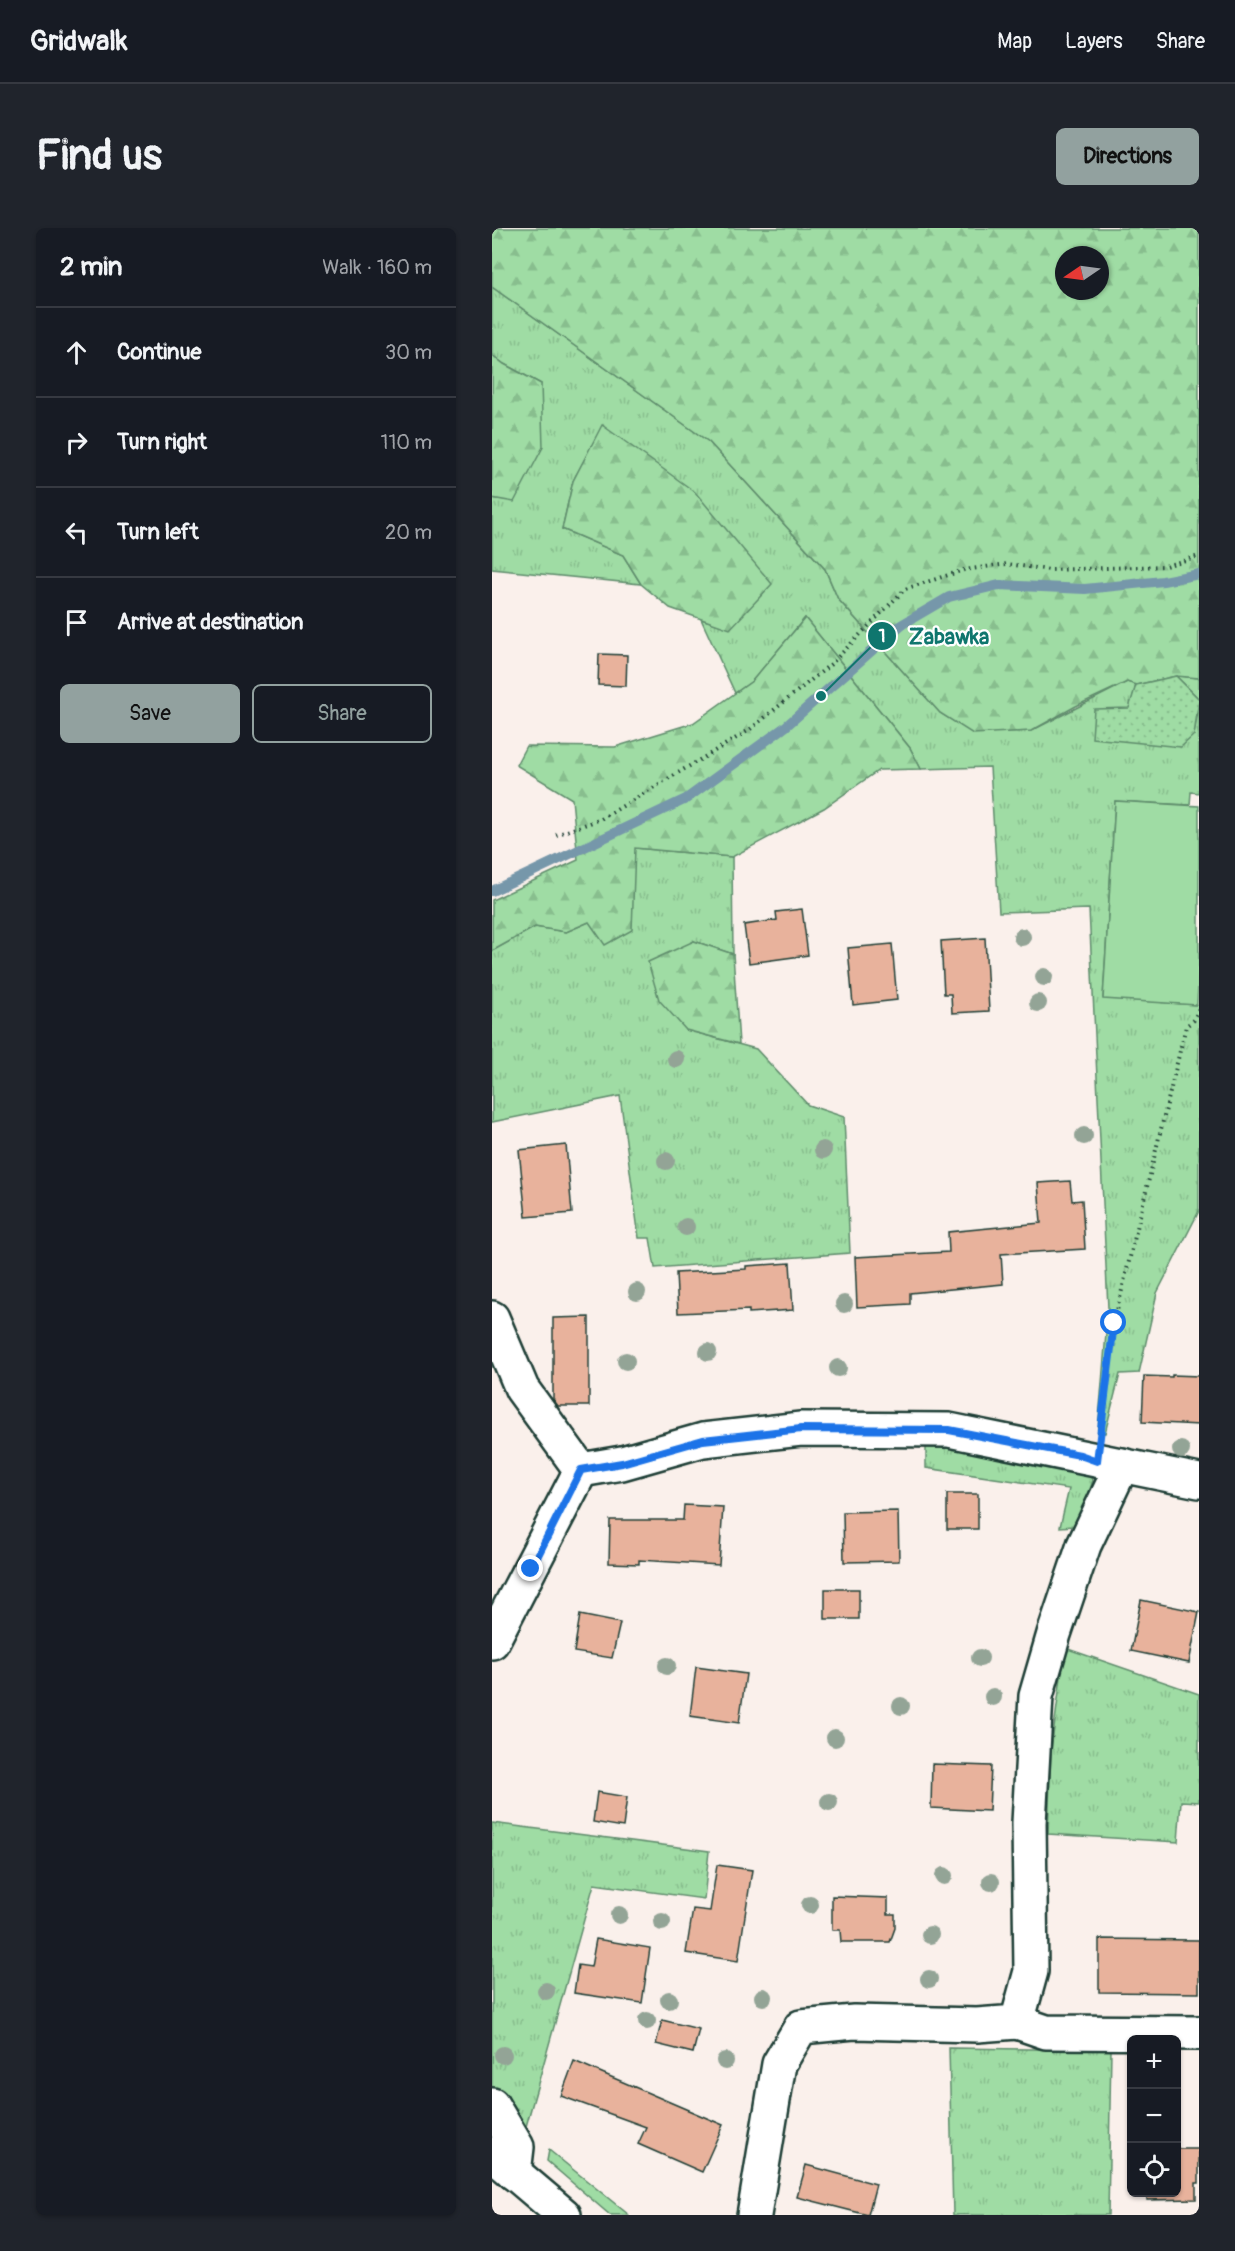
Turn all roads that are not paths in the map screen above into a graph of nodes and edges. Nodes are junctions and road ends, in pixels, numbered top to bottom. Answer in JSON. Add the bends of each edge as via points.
{"nodes":[{"id":1,"x":492,"y":1318,"type":"edge"},
{"id":2,"x":1109,"y":1463,"type":"junction"},
{"id":3,"x":581,"y":1470,"type":"junction"},
{"id":4,"x":1199,"y":1480,"type":"edge"},
{"id":5,"x":492,"y":1642,"type":"edge"},
{"id":6,"x":1017,"y":2022,"type":"junction"},
{"id":7,"x":1199,"y":2033,"type":"edge"},
{"id":8,"x":492,"y":2105,"type":"edge"},
{"id":9,"x":503,"y":2163,"type":"edge"},
{"id":10,"x":564,"y":2215,"type":"edge"},
{"id":11,"x":754,"y":2215,"type":"edge"}],
"edges":[{"from":1,"to":3,"type":"street","via":[[522,1389]]},
{"from":2,"to":3,"type":"street","via":[[949,1430],[801,1429],[703,1440]]},
{"from":2,"to":4,"type":"street"},
{"from":2,"to":6,"type":"street","via":[[1036,1696],[1029,1823],[1031,1971]]},
{"from":3,"to":5,"type":"street"},
{"from":6,"to":7,"type":"street","via":[[1046,2032]]},
{"from":6,"to":11,"type":"street","via":[[854,2022],[801,2027],[778,2064]]},
{"from":8,"to":9,"type":"street","via":[[517,2147]]},
{"from":9,"to":10,"type":"street"}]}
